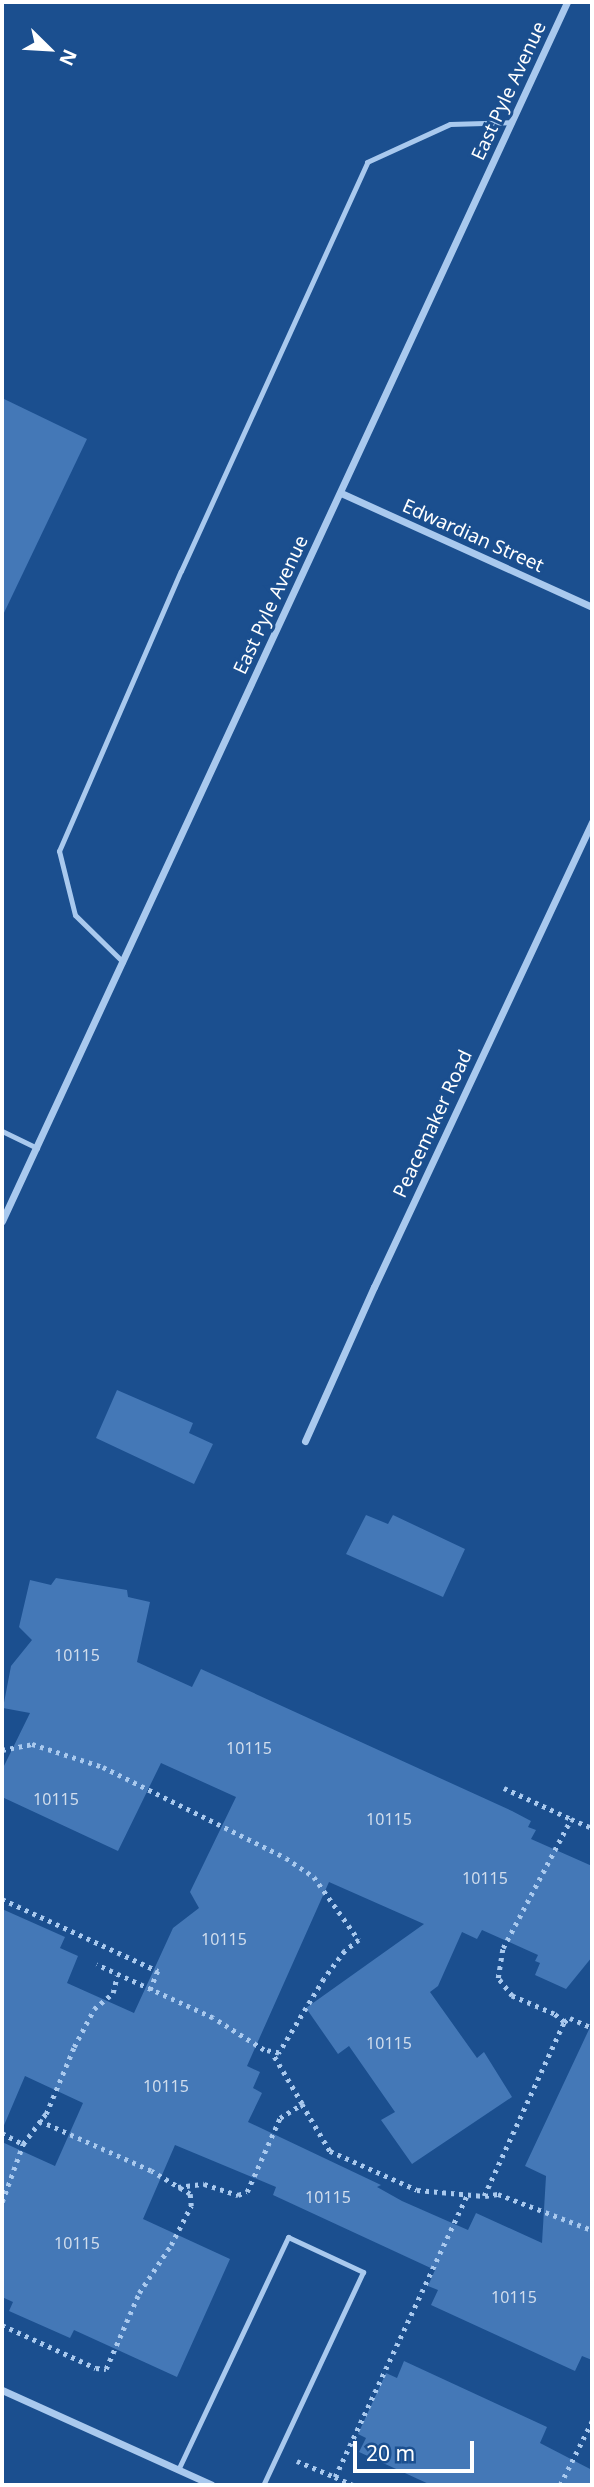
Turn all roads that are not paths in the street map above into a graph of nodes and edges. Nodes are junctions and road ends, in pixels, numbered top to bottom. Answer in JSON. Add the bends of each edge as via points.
{"nodes":[{"id":1,"x":567,"y":2,"type":"edge"},
{"id":2,"x":512,"y":122,"type":"junction"},
{"id":3,"x":341,"y":494,"type":"junction"},
{"id":4,"x":592,"y":607,"type":"edge"},
{"id":5,"x":592,"y":822,"type":"edge"},
{"id":6,"x":123,"y":962,"type":"junction"},
{"id":7,"x":2,"y":1130,"type":"edge"},
{"id":8,"x":37,"y":1148,"type":"junction"},
{"id":9,"x":2,"y":1221,"type":"edge"},
{"id":10,"x":306,"y":1441,"type":"dead end"},
{"id":11,"x":2,"y":2390,"type":"edge"},
{"id":12,"x":178,"y":2470,"type":"junction"},
{"id":13,"x":212,"y":2485,"type":"edge"},
{"id":14,"x":263,"y":2485,"type":"edge"}],
"edges":[{"from":1,"to":2,"type":"street","name":"East Pyle Avenue"},
{"from":2,"to":3,"type":"street","name":"East Pyle Avenue"},
{"from":2,"to":6,"type":"lane","via":[[450,124],[367,162],[59,851],[75,915]]},
{"from":3,"to":4,"type":"street","name":"Edwardian Street"},
{"from":3,"to":6,"type":"street","name":"East Pyle Avenue"},
{"from":5,"to":10,"type":"street","name":"Peacemaker Road"},
{"from":6,"to":8,"type":"street","name":"East Pyle Avenue"},
{"from":7,"to":8,"type":"lane"},
{"from":8,"to":9,"type":"street","name":"East Pyle Avenue"},
{"from":11,"to":12,"type":"street"},
{"from":12,"to":13,"type":"street"},
{"from":12,"to":14,"type":"lane","via":[[288,2237],[363,2272]]}]}
